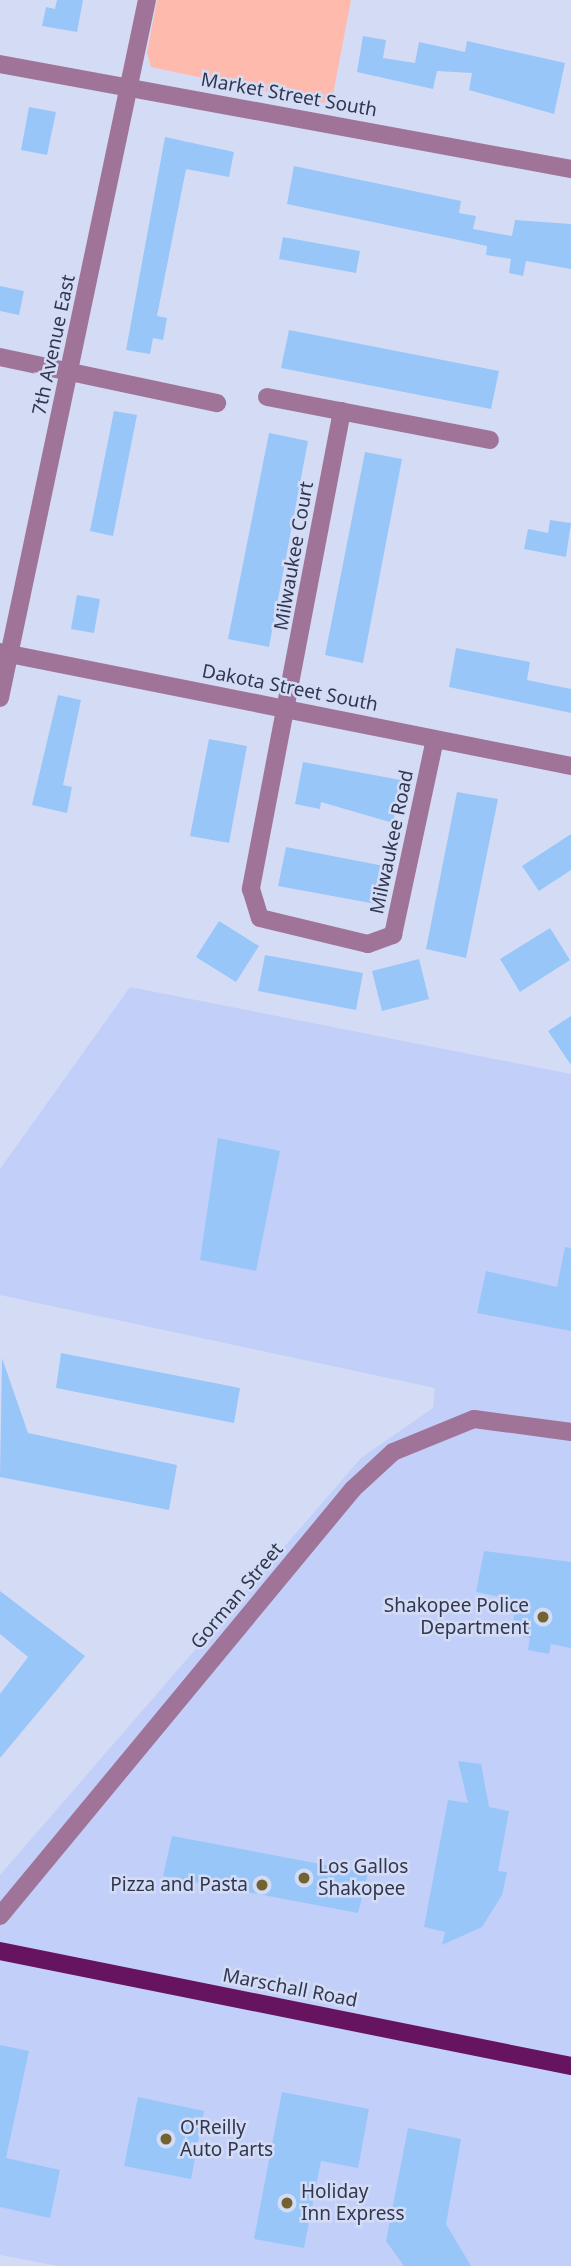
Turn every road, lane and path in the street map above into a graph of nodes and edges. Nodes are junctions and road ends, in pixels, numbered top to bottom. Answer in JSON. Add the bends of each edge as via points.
{"nodes":[{"id":1,"x":148,"y":0,"type":"edge"},
{"id":2,"x":0,"y":64,"type":"edge"},
{"id":3,"x":130,"y":90,"type":"junction"},
{"id":4,"x":571,"y":169,"type":"edge"},
{"id":5,"x":0,"y":358,"type":"edge"},
{"id":6,"x":70,"y":370,"type":"junction"},
{"id":7,"x":267,"y":397,"type":"dead end"},
{"id":8,"x":216,"y":403,"type":"dead end"},
{"id":9,"x":342,"y":411,"type":"junction"},
{"id":10,"x":490,"y":440,"type":"dead end"},
{"id":11,"x":5,"y":653,"type":"edge"},
{"id":12,"x":0,"y":698,"type":"edge"},
{"id":13,"x":287,"y":708,"type":"junction"},
{"id":14,"x":435,"y":738,"type":"junction"},
{"id":15,"x":571,"y":766,"type":"edge"},
{"id":16,"x":571,"y":1432,"type":"edge"},
{"id":17,"x":0,"y":1916,"type":"edge"},
{"id":18,"x":0,"y":1951,"type":"edge"},
{"id":19,"x":571,"y":2066,"type":"edge"}],
"edges":[{"from":1,"to":3,"type":"street","name":"7th Avenue East"},
{"from":2,"to":3,"type":"street","name":"Market Street South"},
{"from":3,"to":4,"type":"street","name":"Market Street South"},
{"from":3,"to":6,"type":"street","name":"7th Avenue East"},
{"from":5,"to":6,"type":"street"},
{"from":6,"to":8,"type":"street"},
{"from":6,"to":11,"type":"street","name":"7th Avenue East"},
{"from":7,"to":9,"type":"street"},
{"from":9,"to":10,"type":"street"},
{"from":9,"to":13,"type":"street","name":"Milwaukee Court"},
{"from":11,"to":12,"type":"street","name":"7th Avenue East"},
{"from":11,"to":13,"type":"street","name":"Dakota Street South"},
{"from":13,"to":14,"type":"street","name":"Dakota Street South"},
{"from":13,"to":14,"type":"street","name":"Milwaukee Road","via":[[251,889],[252,905],[271,925],[368,944],[393,935]]},
{"from":14,"to":15,"type":"street","name":"Dakota Street South"},
{"from":16,"to":17,"type":"street","name":"Gorman Street","via":[[474,1419],[393,1452],[314,1536]]},
{"from":18,"to":19,"type":"main road","name":"Marschall Road"}]}
